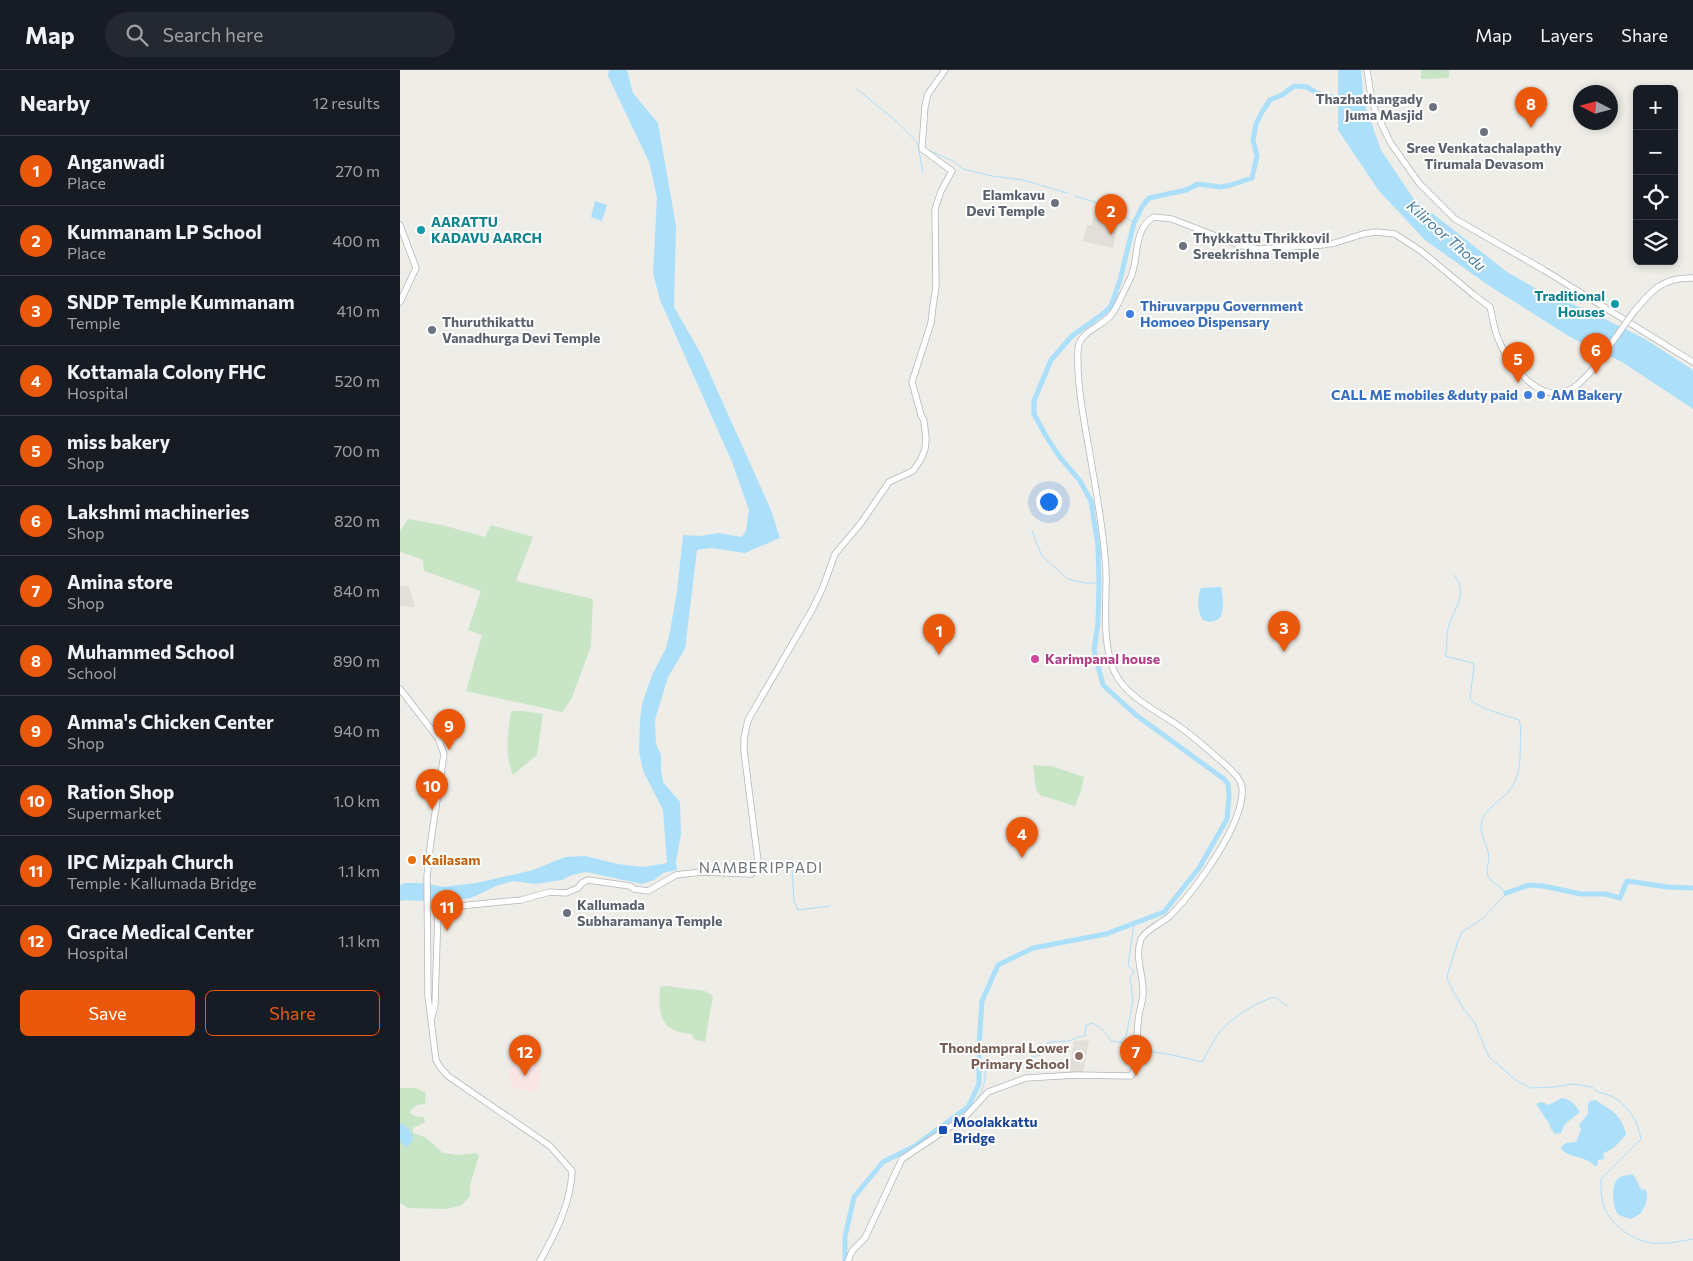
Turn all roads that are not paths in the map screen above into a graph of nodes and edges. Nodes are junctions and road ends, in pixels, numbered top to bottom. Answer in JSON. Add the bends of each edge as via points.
{"nodes":[{"id":1,"x":945,"y":70,"type":"edge"},
{"id":2,"x":1367,"y":70,"type":"edge"},
{"id":3,"x":400,"y":225,"type":"edge"},
{"id":4,"x":1693,"y":278,"type":"edge"},
{"id":5,"x":400,"y":302,"type":"edge"},
{"id":6,"x":1693,"y":362,"type":"edge"},
{"id":7,"x":400,"y":689,"type":"edge"},
{"id":8,"x":432,"y":1017,"type":"junction"},
{"id":9,"x":540,"y":1261,"type":"edge"},
{"id":10,"x":848,"y":1261,"type":"edge"}],
"edges":[{"from":1,"to":8,"type":"main road","via":[[928,94],[922,147],[952,171],[941,190],[936,209],[936,286],[930,323],[912,382],[924,421],[925,449],[913,471],[890,482],[836,554],[812,610],[748,720],[744,751],[759,869],[751,874],[702,872],[676,875],[648,891],[588,880],[566,893],[550,892],[521,900],[441,909],[436,925]]},
{"from":2,"to":6,"type":"main road","via":[[1375,110],[1390,142],[1419,183],[1455,220],[1544,270]]},
{"from":3,"to":5,"type":"main road","via":[[416,268]]},
{"from":4,"to":10,"type":"main road","bridge":true,"via":[[1680,277],[1663,283],[1650,293],[1581,383],[1558,393],[1537,388],[1520,374],[1498,340],[1490,307],[1395,234],[1376,232],[1322,245],[1258,249],[1164,217],[1150,219],[1140,231],[1135,269],[1112,314],[1079,342],[1081,407],[1102,520],[1107,642],[1110,661],[1123,685],[1200,742],[1234,772],[1241,782],[1240,808],[1202,879],[1172,914],[1142,936],[1139,947],[1143,993],[1138,1046],[1131,1076],[1026,1078],[988,1092],[965,1117],[902,1159],[865,1238],[852,1251]]},
{"from":7,"to":8,"type":"main road","via":[[438,738],[444,754],[427,876],[428,996]]},
{"from":8,"to":9,"type":"main road","via":[[436,1060],[448,1076],[550,1146],[572,1171],[558,1227]]}]}
